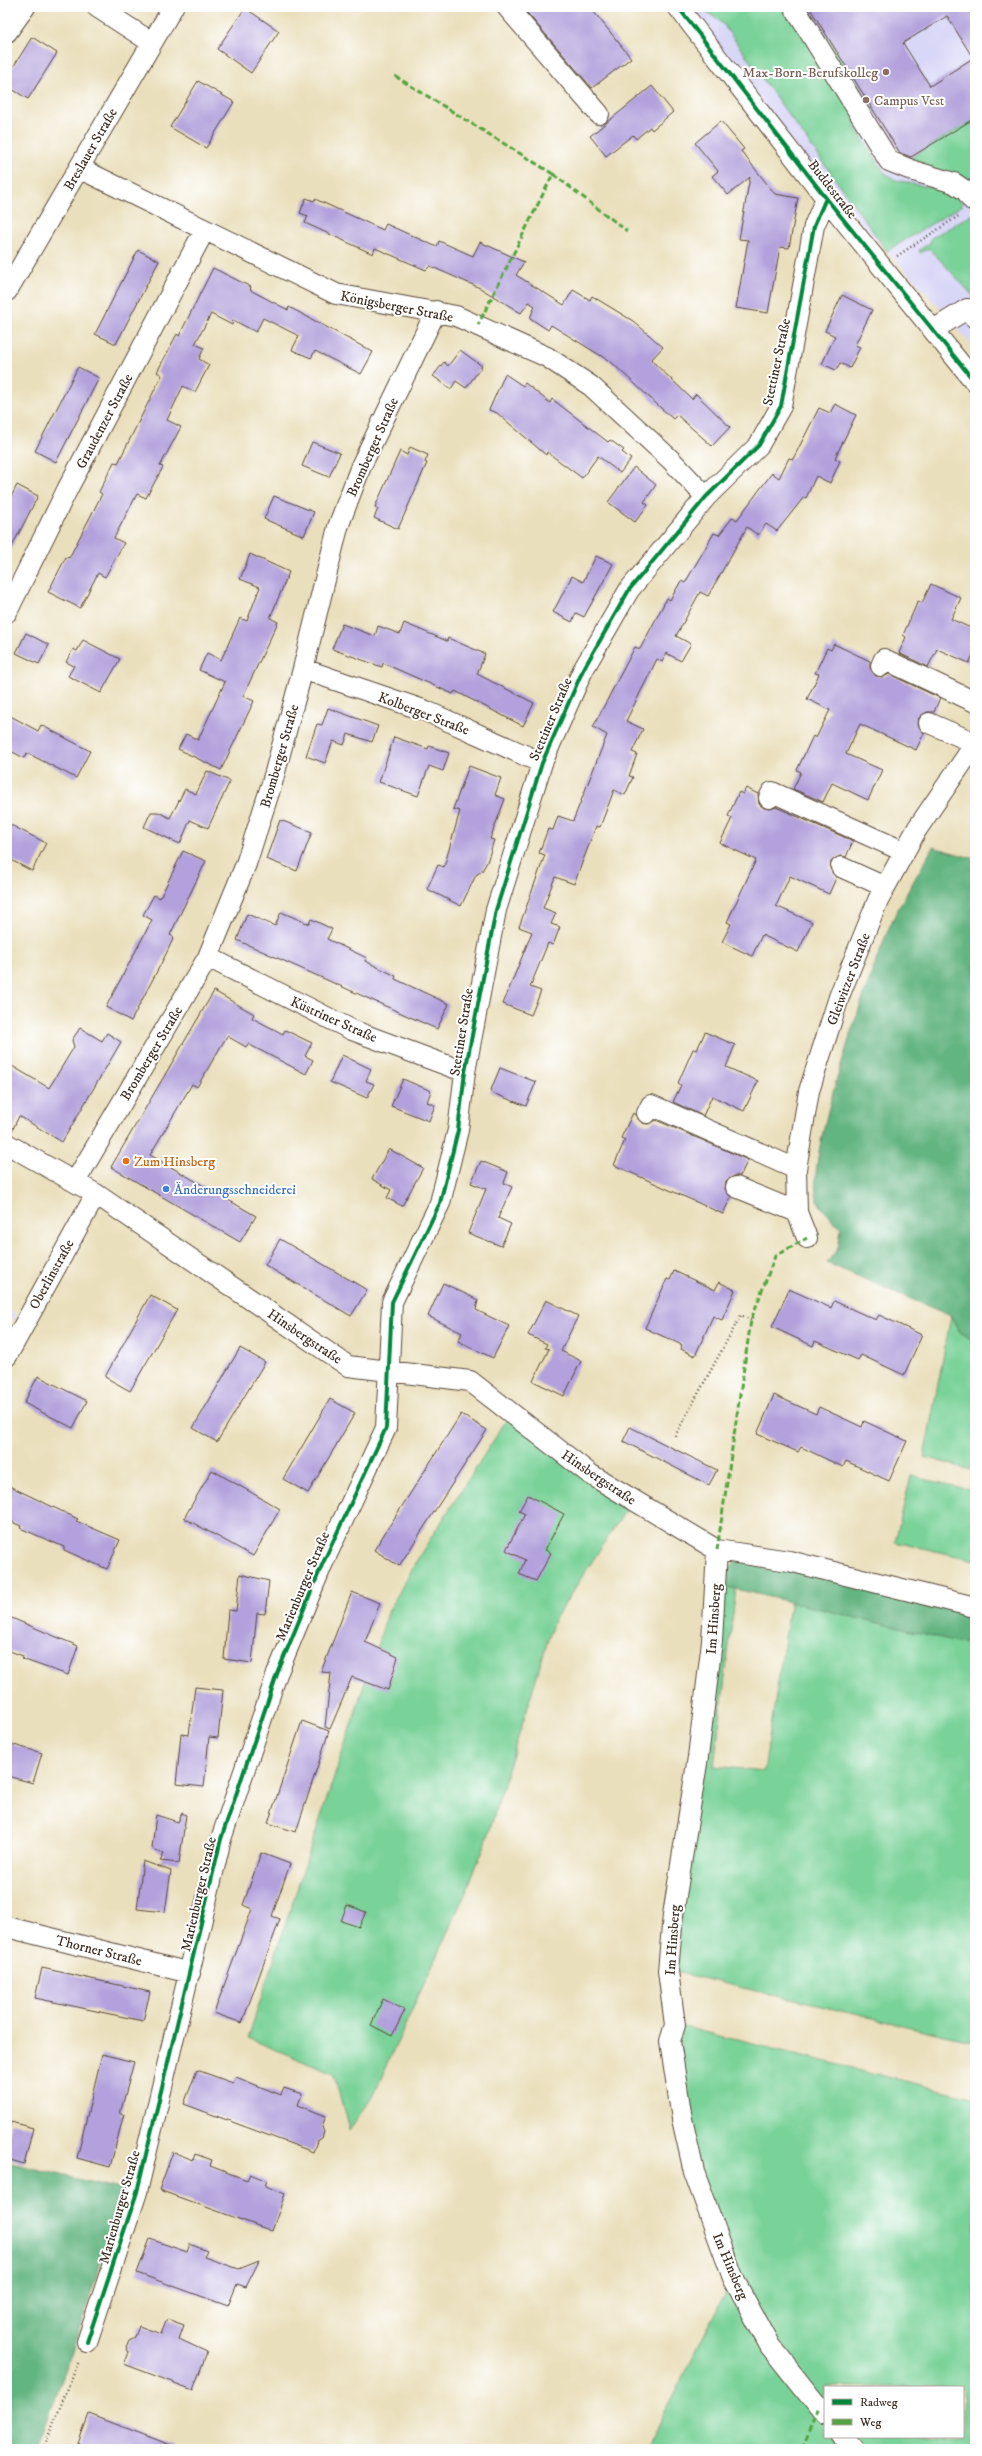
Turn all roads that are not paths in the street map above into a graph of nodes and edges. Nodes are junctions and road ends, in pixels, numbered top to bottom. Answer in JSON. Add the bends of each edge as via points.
{"nodes":[{"id":1,"x":25,"y":7,"type":"edge"},
{"id":2,"x":97,"y":7,"type":"edge"},
{"id":3,"x":173,"y":7,"type":"edge"},
{"id":4,"x":507,"y":7,"type":"edge"},
{"id":5,"x":678,"y":7,"type":"edge"},
{"id":6,"x":794,"y":7,"type":"edge"},
{"id":7,"x":7,"y":32,"type":"edge"},
{"id":8,"x":151,"y":42,"type":"junction"},
{"id":9,"x":599,"y":114,"type":"dead end"},
{"id":10,"x":79,"y":168,"type":"junction"},
{"id":11,"x":826,"y":198,"type":"junction"},
{"id":12,"x":972,"y":200,"type":"dead end"},
{"id":13,"x":204,"y":230,"type":"junction"},
{"id":14,"x":7,"y":291,"type":"edge"},
{"id":15,"x":436,"y":311,"type":"junction"},
{"id":16,"x":975,"y":318,"type":"edge"},
{"id":17,"x":933,"y":330,"type":"junction"},
{"id":18,"x":975,"y":382,"type":"edge"},
{"id":19,"x":706,"y":497,"type":"junction"},
{"id":20,"x":7,"y":612,"type":"edge"},
{"id":21,"x":881,"y":666,"type":"dead end"},
{"id":22,"x":303,"y":669,"type":"junction"},
{"id":23,"x":975,"y":702,"type":"edge"},
{"id":24,"x":929,"y":722,"type":"dead end"},
{"id":25,"x":975,"y":743,"type":"edge"},
{"id":26,"x":542,"y":763,"type":"junction"},
{"id":27,"x":769,"y":798,"type":"dead end"},
{"id":28,"x":905,"y":852,"type":"junction"},
{"id":29,"x":841,"y":867,"type":"dead end"},
{"id":30,"x":885,"y":887,"type":"junction"},
{"id":31,"x":208,"y":957,"type":"junction"},
{"id":32,"x":465,"y":1072,"type":"junction"},
{"id":33,"x":647,"y":1112,"type":"dead end"},
{"id":34,"x":7,"y":1144,"type":"edge"},
{"id":35,"x":796,"y":1169,"type":"junction"},
{"id":36,"x":75,"y":1182,"type":"junction"},
{"id":37,"x":736,"y":1186,"type":"dead end"},
{"id":38,"x":96,"y":1194,"type":"junction"},
{"id":39,"x":797,"y":1212,"type":"junction"},
{"id":40,"x":807,"y":1238,"type":"dead end"},
{"id":41,"x":7,"y":1356,"type":"edge"},
{"id":42,"x":388,"y":1371,"type":"junction"},
{"id":43,"x":717,"y":1550,"type":"junction"},
{"id":44,"x":975,"y":1607,"type":"edge"},
{"id":45,"x":7,"y":1927,"type":"edge"},
{"id":46,"x":190,"y":1973,"type":"junction"},
{"id":47,"x":87,"y":2342,"type":"road end"},
{"id":48,"x":824,"y":2414,"type":"edge"},
{"id":49,"x":844,"y":2438,"type":"edge"},
{"id":50,"x":853,"y":2449,"type":"edge"}],
"edges":[{"from":1,"to":7,"type":"street"},
{"from":2,"to":8,"type":"street"},
{"from":3,"to":8,"type":"street","name":"Breslauer Straße"},
{"from":4,"to":9,"type":"street"},
{"from":5,"to":11,"type":"street","name":"Buddestraße"},
{"from":6,"to":12,"type":"street","via":[[889,161],[954,183],[966,191]]},
{"from":8,"to":10,"type":"street","name":"Breslauer Straße"},
{"from":10,"to":13,"type":"street","name":"Königsberger Straße"},
{"from":10,"to":14,"type":"street","name":"Breslauer Straße"},
{"from":11,"to":17,"type":"street","name":"Buddestraße"},
{"from":11,"to":19,"type":"street","name":"Stettiner Straße","via":[[814,226],[781,406],[759,445]]},
{"from":13,"to":15,"type":"street","name":"Königsberger Straße","via":[[336,294]]},
{"from":13,"to":20,"type":"street","name":"Graudenzer Straße","via":[[68,488]]},
{"from":15,"to":19,"type":"street","name":"Königsberger Straße","via":[[478,324],[547,357],[591,386],[671,460]]},
{"from":15,"to":22,"type":"street","name":"Bromberger Straße","via":[[361,466],[338,527]]},
{"from":16,"to":17,"type":"street","via":[[967,309]]},
{"from":17,"to":18,"type":"street","name":"Buddestraße"},
{"from":19,"to":26,"type":"street","name":"Stettiner Straße","via":[[629,590],[583,670]]},
{"from":21,"to":23,"type":"street","via":[[884,659]]},
{"from":22,"to":26,"type":"street","name":"Kolberger Straße","via":[[426,711]]},
{"from":22,"to":31,"type":"street","name":"Bromberger Straße","via":[[272,783],[246,864]]},
{"from":24,"to":25,"type":"street"},
{"from":25,"to":28,"type":"street","name":"Gleiwitzer Straße","via":[[917,829]]},
{"from":26,"to":32,"type":"street","name":"Stettiner Straße","via":[[496,910]]},
{"from":27,"to":28,"type":"street","via":[[772,792]]},
{"from":28,"to":30,"type":"street","name":"Gleiwitzer Straße"},
{"from":29,"to":30,"type":"street"},
{"from":30,"to":35,"type":"street","name":"Gleiwitzer Straße","via":[[840,994],[810,1092]]},
{"from":31,"to":32,"type":"street","name":"Küstriner Straße","via":[[352,1030]]},
{"from":31,"to":36,"type":"street","name":"Bromberger Straße"},
{"from":32,"to":42,"type":"street","name":"Stettiner Straße","via":[[458,1130],[440,1203],[392,1302]]},
{"from":33,"to":35,"type":"street","via":[[651,1105]]},
{"from":34,"to":36,"type":"street","name":"Hinsbergstraße"},
{"from":35,"to":39,"type":"street","name":"Gleiwitzer Straße"},
{"from":36,"to":38,"type":"street","name":"Hinsbergstraße"},
{"from":37,"to":39,"type":"street"},
{"from":38,"to":41,"type":"street","name":"Oberlinstraße"},
{"from":38,"to":42,"type":"street","name":"Hinsbergstraße","via":[[348,1366]]},
{"from":39,"to":40,"type":"street","name":"Gleiwitzer Straße"},
{"from":42,"to":43,"type":"street","name":"Hinsbergstraße","via":[[470,1381],[590,1474]]},
{"from":42,"to":46,"type":"street","name":"Marienburger Straße","via":[[386,1428],[322,1565],[277,1674],[221,1839]]},
{"from":43,"to":44,"type":"street","via":[[789,1561]]},
{"from":43,"to":48,"type":"street","name":"Im Hinsberg","via":[[710,1664],[672,1923],[668,1971],[675,2026],[670,2040],[682,2119],[694,2172],[733,2278],[770,2346]]},
{"from":45,"to":46,"type":"street","name":"Thorner Straße"},
{"from":46,"to":47,"type":"street","name":"Marienburger Straße","via":[[137,2192]]},
{"from":49,"to":50,"type":"street"}]}
